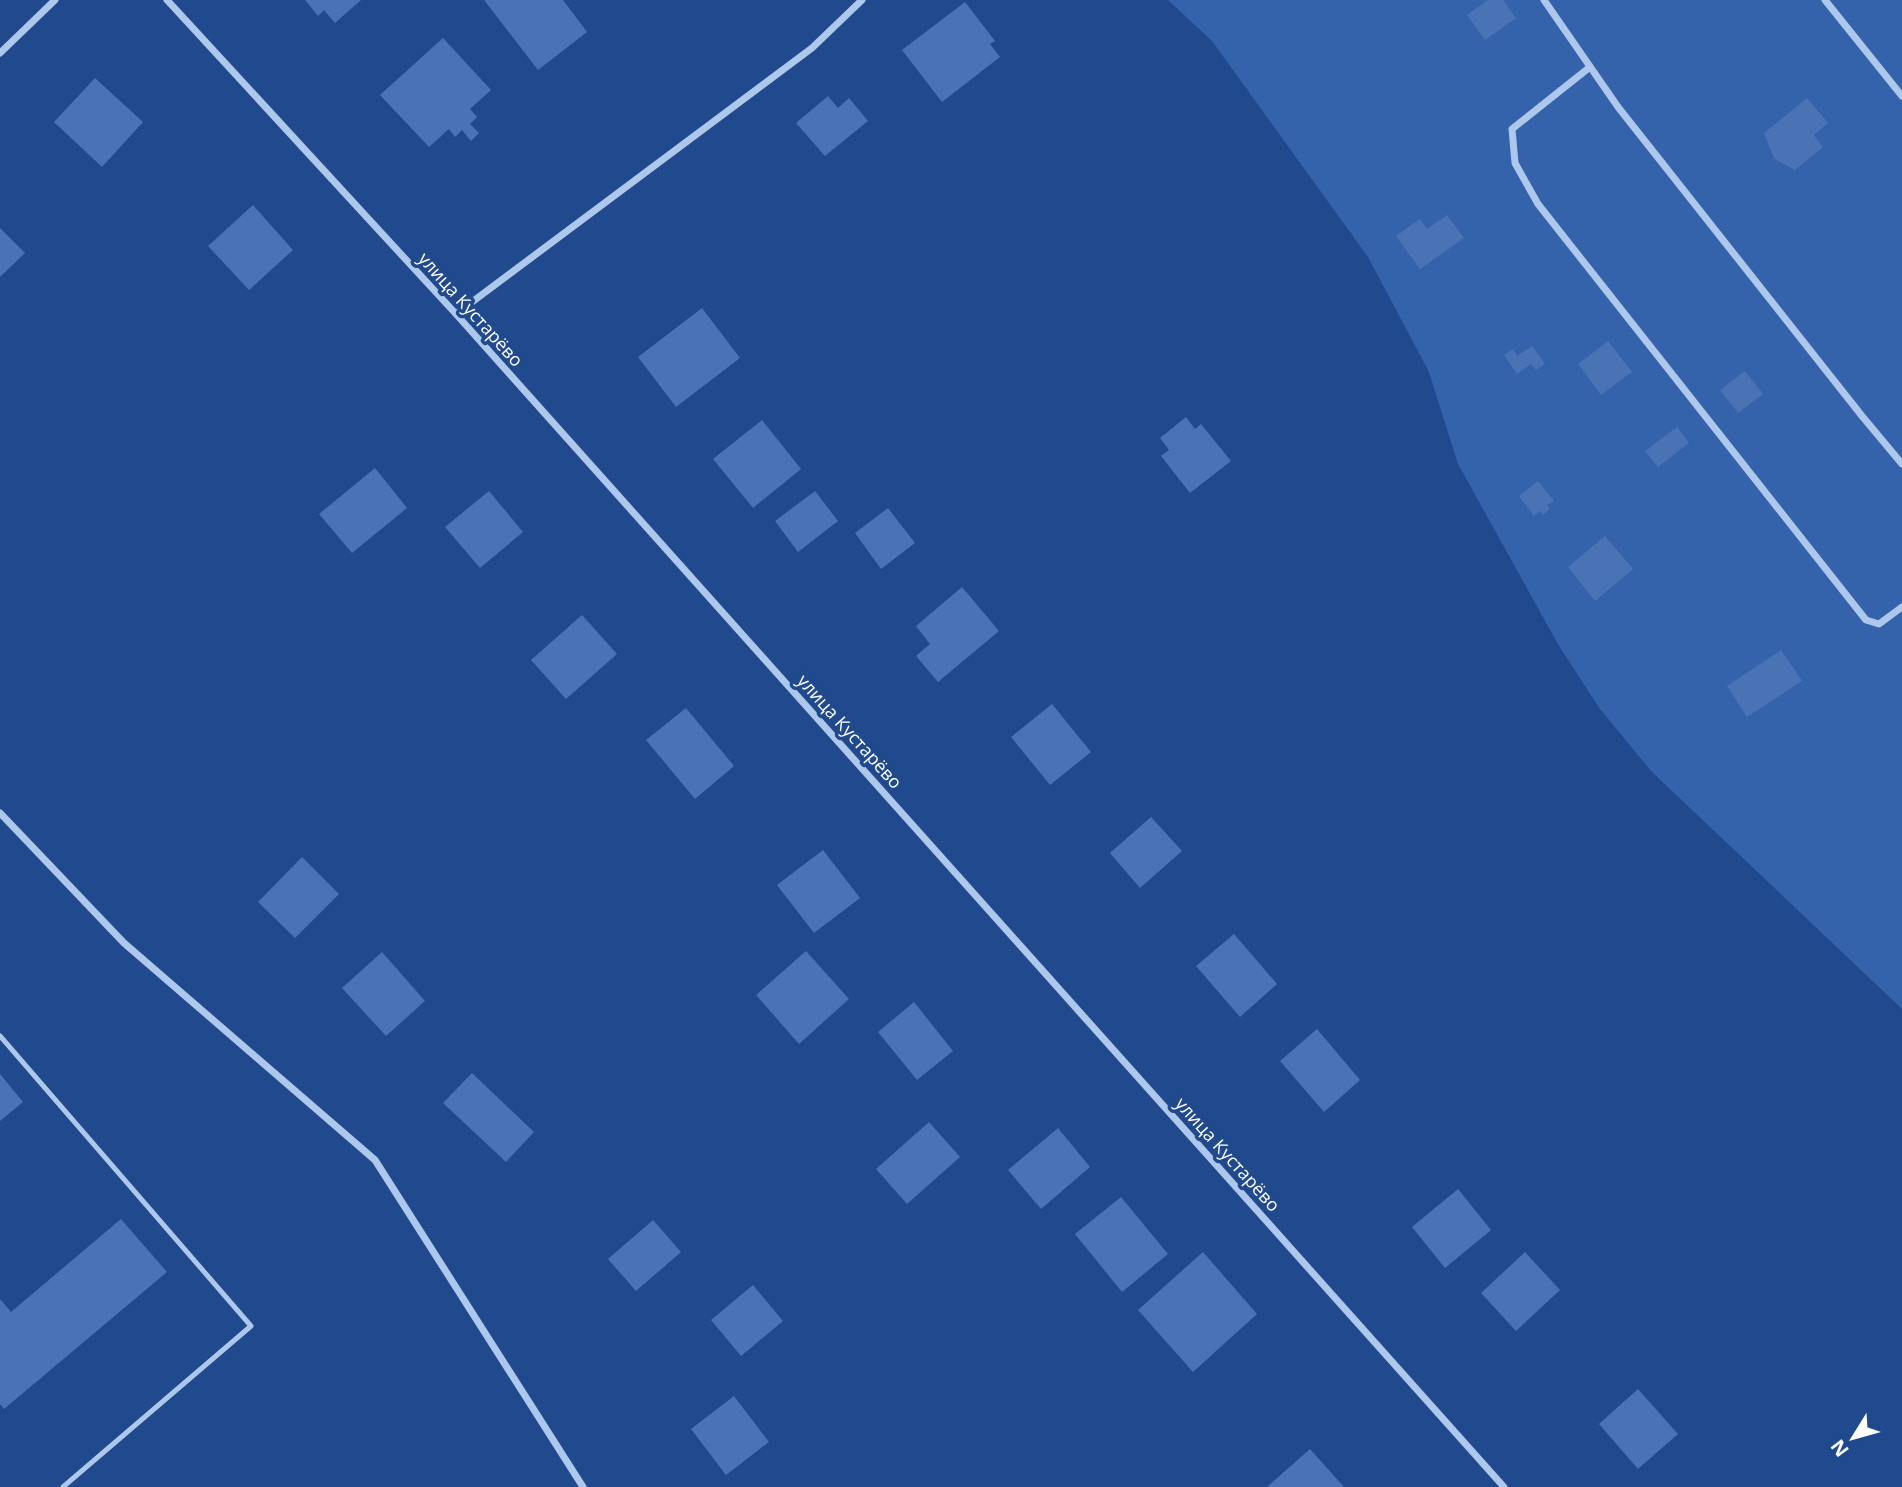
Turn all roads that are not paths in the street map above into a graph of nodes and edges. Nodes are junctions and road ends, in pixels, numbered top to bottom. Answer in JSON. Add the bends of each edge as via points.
{"nodes":[{"id":1,"x":55,"y":0,"type":"edge"},
{"id":2,"x":167,"y":0,"type":"edge"},
{"id":3,"x":862,"y":0,"type":"edge"},
{"id":4,"x":1544,"y":0,"type":"edge"},
{"id":5,"x":1825,"y":0,"type":"edge"},
{"id":6,"x":0,"y":53,"type":"edge"},
{"id":7,"x":1590,"y":67,"type":"junction"},
{"id":8,"x":1902,"y":96,"type":"edge"},
{"id":9,"x":456,"y":314,"type":"junction"},
{"id":10,"x":1902,"y":464,"type":"edge"},
{"id":11,"x":1902,"y":607,"type":"edge"},
{"id":12,"x":0,"y":813,"type":"edge"},
{"id":13,"x":0,"y":1036,"type":"edge"},
{"id":14,"x":63,"y":1487,"type":"edge"},
{"id":15,"x":583,"y":1487,"type":"edge"},
{"id":16,"x":1504,"y":1487,"type":"edge"}],
"edges":[{"from":1,"to":6,"type":"street"},
{"from":2,"to":9,"type":"street","name":"улица Кустарёво"},
{"from":3,"to":9,"type":"street","via":[[812,48]]},
{"from":4,"to":7,"type":"street"},
{"from":5,"to":8,"type":"street"},
{"from":7,"to":10,"type":"street","via":[[1634,129]]},
{"from":7,"to":11,"type":"street","via":[[1512,129],[1515,163],[1538,204],[1867,620],[1879,624]]},
{"from":9,"to":16,"type":"street","name":"улица Кустарёво"},
{"from":12,"to":15,"type":"street","via":[[124,943],[375,1160]]},
{"from":13,"to":14,"type":"lane","via":[[251,1326]]}]}
